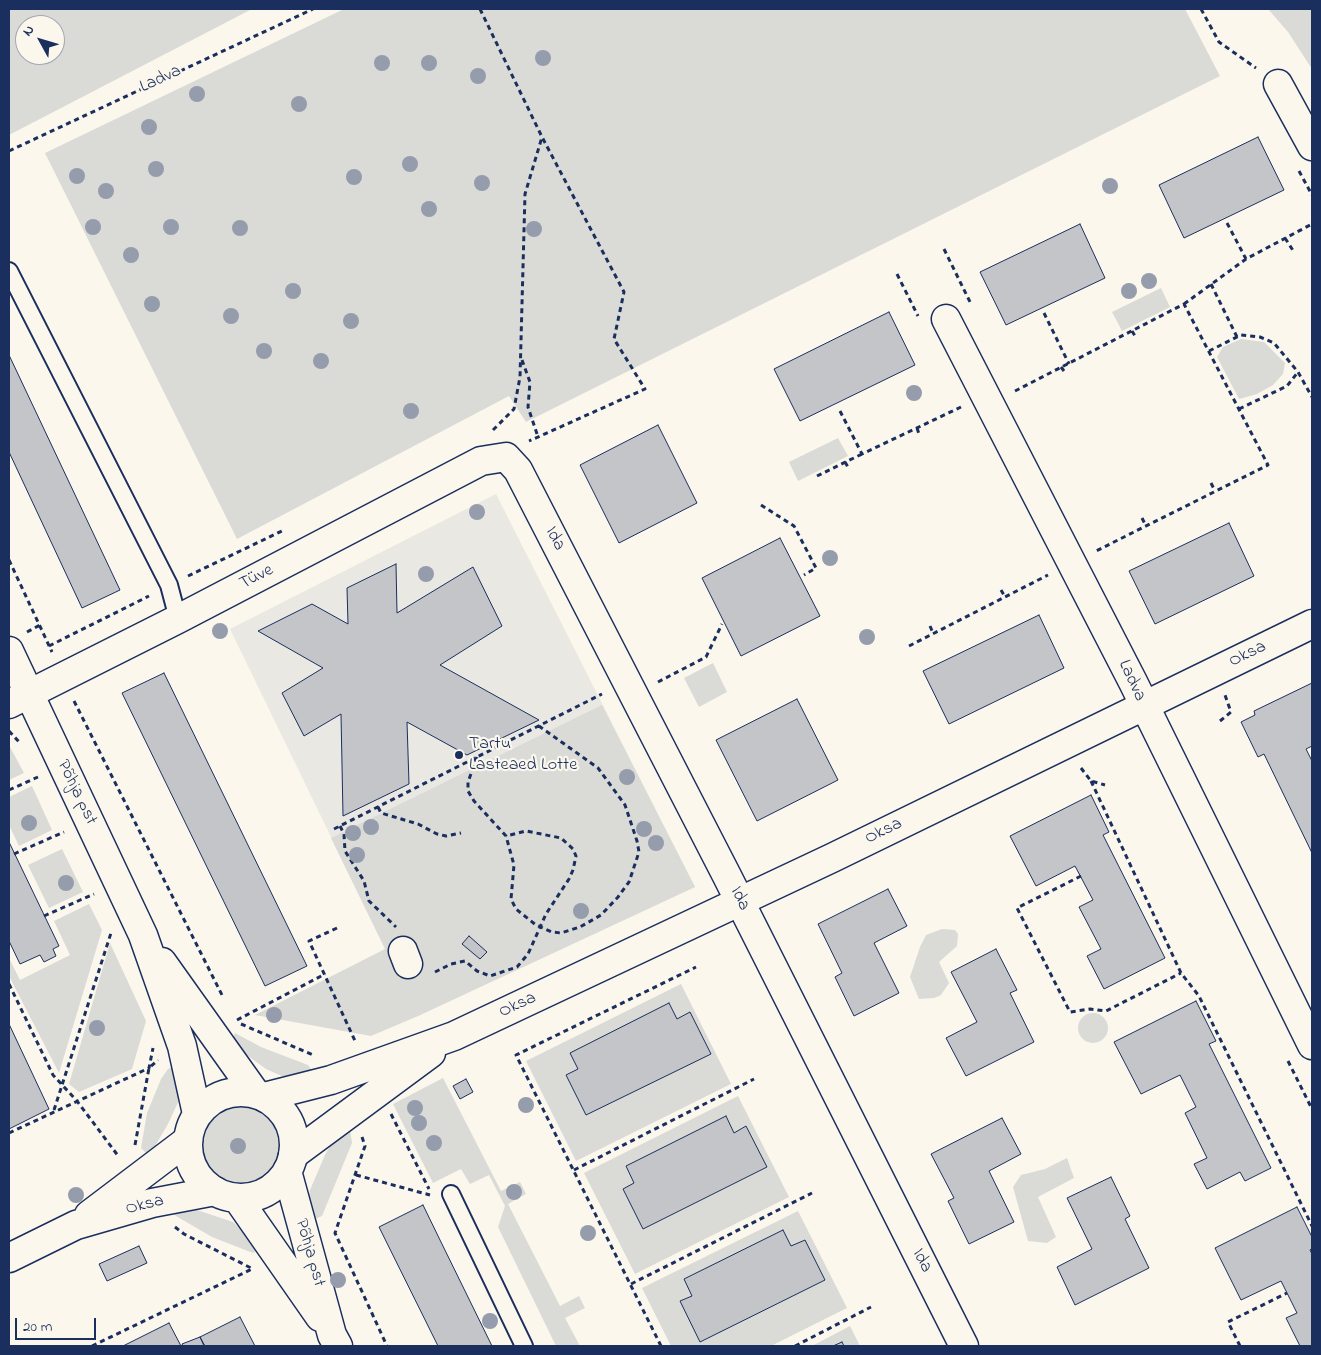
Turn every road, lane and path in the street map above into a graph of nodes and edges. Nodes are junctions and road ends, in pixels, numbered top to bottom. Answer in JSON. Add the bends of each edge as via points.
{"nodes":[{"id":1,"x":313,"y":9,"type":"edge"},
{"id":2,"x":480,"y":9,"type":"edge"},
{"id":3,"x":1202,"y":9,"type":"edge"},
{"id":4,"x":1278,"y":84,"type":"joint"},
{"id":5,"x":542,"y":136,"type":"junction"},
{"id":6,"x":1312,"y":146,"type":"edge"},
{"id":7,"x":9,"y":151,"type":"edge"},
{"id":8,"x":1227,"y":224,"type":"dead end"},
{"id":9,"x":1312,"y":224,"type":"edge"},
{"id":10,"x":1285,"y":238,"type":"junction"},
{"id":11,"x":1294,"y":252,"type":"dead end"},
{"id":12,"x":1246,"y":259,"type":"junction"},
{"id":13,"x":9,"y":271,"type":"edge"},
{"id":14,"x":1211,"y":284,"type":"junction"},
{"id":15,"x":1184,"y":304,"type":"junction"},
{"id":16,"x":1044,"y":313,"type":"dead end"},
{"id":17,"x":946,"y":319,"type":"dead end"},
{"id":18,"x":1132,"y":330,"type":"junction"},
{"id":19,"x":1135,"y":336,"type":"dead end"},
{"id":20,"x":1237,"y":338,"type":"junction"},
{"id":21,"x":1209,"y":351,"type":"junction"},
{"id":22,"x":520,"y":358,"type":"junction"},
{"id":23,"x":1069,"y":364,"type":"junction"},
{"id":24,"x":1061,"y":367,"type":"junction"},
{"id":25,"x":1064,"y":371,"type":"dead end"},
{"id":26,"x":1298,"y":372,"type":"junction"},
{"id":27,"x":1015,"y":391,"type":"dead end"},
{"id":28,"x":1312,"y":398,"type":"edge"},
{"id":29,"x":964,"y":405,"type":"dead end"},
{"id":30,"x":1239,"y":409,"type":"junction"},
{"id":31,"x":840,"y":411,"type":"dead end"},
{"id":32,"x":916,"y":428,"type":"junction"},
{"id":33,"x":493,"y":430,"type":"junction"},
{"id":34,"x":485,"y":434,"type":"dead end"},
{"id":35,"x":919,"y":434,"type":"dead end"},
{"id":36,"x":538,"y":437,"type":"junction"},
{"id":37,"x":529,"y":442,"type":"junction"},
{"id":38,"x":509,"y":443,"type":"junction"},
{"id":39,"x":533,"y":449,"type":"dead end"},
{"id":40,"x":862,"y":454,"type":"junction"},
{"id":41,"x":845,"y":462,"type":"junction"},
{"id":42,"x":849,"y":468,"type":"dead end"},
{"id":43,"x":817,"y":476,"type":"dead end"},
{"id":44,"x":1211,"y":483,"type":"dead end"},
{"id":45,"x":1215,"y":491,"type":"junction"},
{"id":46,"x":761,"y":505,"type":"dead end"},
{"id":47,"x":1142,"y":518,"type":"dead end"},
{"id":48,"x":1146,"y":526,"type":"junction"},
{"id":49,"x":285,"y":530,"type":"dead end"},
{"id":50,"x":1096,"y":551,"type":"dead end"},
{"id":51,"x":9,"y":560,"type":"edge"},
{"id":52,"x":1048,"y":574,"type":"dead end"},
{"id":53,"x":804,"y":575,"type":"dead end"},
{"id":54,"x":170,"y":585,"type":"junction"},
{"id":55,"x":1001,"y":590,"type":"dead end"},
{"id":56,"x":1005,"y":597,"type":"junction"},
{"id":57,"x":178,"y":619,"type":"junction"},
{"id":58,"x":722,"y":624,"type":"dead end"},
{"id":59,"x":1312,"y":624,"type":"edge"},
{"id":60,"x":930,"y":626,"type":"dead end"},
{"id":61,"x":934,"y":633,"type":"junction"},
{"id":62,"x":49,"y":646,"type":"junction"},
{"id":63,"x":909,"y":646,"type":"dead end"},
{"id":64,"x":9,"y":651,"type":"edge"},
{"id":65,"x":652,"y":674,"type":"dead end"},
{"id":66,"x":61,"y":677,"type":"junction"},
{"id":67,"x":657,"y":682,"type":"junction"},
{"id":68,"x":662,"y":691,"type":"dead end"},
{"id":69,"x":1225,"y":694,"type":"dead end"},
{"id":70,"x":19,"y":699,"type":"edge"},
{"id":71,"x":606,"y":702,"type":"dead end"},
{"id":72,"x":1142,"y":706,"type":"junction"},
{"id":73,"x":1220,"y":721,"type":"dead end"},
{"id":74,"x":539,"y":726,"type":"junction"},
{"id":75,"x":477,"y":757,"type":"junction"},
{"id":76,"x":1080,"y":765,"type":"dead end"},
{"id":77,"x":38,"y":776,"type":"dead end"},
{"id":78,"x":1091,"y":781,"type":"junction"},
{"id":79,"x":1105,"y":784,"type":"dead end"},
{"id":80,"x":9,"y":790,"type":"edge"},
{"id":81,"x":378,"y":807,"type":"junction"},
{"id":82,"x":340,"y":826,"type":"junction"},
{"id":83,"x":334,"y":829,"type":"dead end"},
{"id":84,"x":65,"y":832,"type":"dead end"},
{"id":85,"x":461,"y":833,"type":"dead end"},
{"id":86,"x":506,"y":836,"type":"junction"},
{"id":87,"x":14,"y":854,"type":"dead end"},
{"id":88,"x":1081,"y":876,"type":"dead end"},
{"id":89,"x":96,"y":893,"type":"dead end"},
{"id":90,"x":739,"y":901,"type":"junction"},
{"id":91,"x":44,"y":916,"type":"dead end"},
{"id":92,"x":113,"y":927,"type":"dead end"},
{"id":93,"x":539,"y":927,"type":"junction"},
{"id":94,"x":337,"y":928,"type":"dead end"},
{"id":95,"x":143,"y":935,"type":"junction"},
{"id":96,"x":696,"y":967,"type":"dead end"},
{"id":97,"x":1181,"y":973,"type":"junction"},
{"id":98,"x":325,"y":974,"type":"junction"},
{"id":99,"x":9,"y":984,"type":"edge"},
{"id":100,"x":222,"y":996,"type":"dead end"},
{"id":101,"x":231,"y":1013,"type":"dead end"},
{"id":102,"x":235,"y":1022,"type":"junction"},
{"id":103,"x":454,"y":1036,"type":"junction"},
{"id":104,"x":1312,"y":1045,"type":"edge"},
{"id":105,"x":360,"y":1050,"type":"dead end"},
{"id":106,"x":149,"y":1068,"type":"dead end"},
{"id":107,"x":754,"y":1079,"type":"dead end"},
{"id":108,"x":331,"y":1080,"type":"junction"},
{"id":109,"x":62,"y":1085,"type":"junction"},
{"id":110,"x":260,"y":1095,"type":"junction"},
{"id":111,"x":77,"y":1101,"type":"junction"},
{"id":112,"x":389,"y":1109,"type":"dead end"},
{"id":113,"x":54,"y":1111,"type":"junction"},
{"id":114,"x":352,"y":1111,"type":"junction"},
{"id":115,"x":197,"y":1114,"type":"junction"},
{"id":116,"x":9,"y":1133,"type":"edge"},
{"id":117,"x":188,"y":1140,"type":"junction"},
{"id":118,"x":125,"y":1158,"type":"dead end"},
{"id":119,"x":290,"y":1163,"type":"junction"},
{"id":120,"x":574,"y":1170,"type":"junction"},
{"id":121,"x":356,"y":1175,"type":"junction"},
{"id":122,"x":812,"y":1193,"type":"dead end"},
{"id":123,"x":226,"y":1194,"type":"junction"},
{"id":124,"x":451,"y":1194,"type":"dead end"},
{"id":125,"x":76,"y":1225,"type":"junction"},
{"id":126,"x":1312,"y":1226,"type":"edge"},
{"id":127,"x":9,"y":1258,"type":"edge"},
{"id":128,"x":253,"y":1268,"type":"dead end"},
{"id":129,"x":632,"y":1284,"type":"junction"},
{"id":130,"x":1287,"y":1293,"type":"dead end"},
{"id":131,"x":871,"y":1307,"type":"dead end"},
{"id":132,"x":335,"y":1341,"type":"edge"},
{"id":133,"x":92,"y":1346,"type":"edge"},
{"id":134,"x":387,"y":1346,"type":"edge"},
{"id":135,"x":524,"y":1346,"type":"edge"},
{"id":136,"x":661,"y":1346,"type":"edge"},
{"id":137,"x":795,"y":1346,"type":"edge"},
{"id":138,"x":964,"y":1346,"type":"edge"},
{"id":139,"x":1240,"y":1346,"type":"edge"}],
"edges":[{"from":1,"to":7,"type":"path","name":"Ladva"},
{"from":2,"to":5,"type":"path"},
{"from":3,"to":4,"type":"path","via":[[1219,42]]},
{"from":4,"to":6,"type":"street"},
{"from":5,"to":22,"type":"path","via":[[525,194]]},
{"from":5,"to":36,"type":"path","via":[[624,292],[614,339],[645,389]]},
{"from":8,"to":12,"type":"path"},
{"from":9,"to":10,"type":"path"},
{"from":10,"to":11,"type":"path"},
{"from":10,"to":12,"type":"path"},
{"from":12,"to":14,"type":"path"},
{"from":13,"to":54,"type":"lane"},
{"from":14,"to":15,"type":"path"},
{"from":14,"to":20,"type":"path"},
{"from":15,"to":18,"type":"path"},
{"from":15,"to":21,"type":"path"},
{"from":16,"to":23,"type":"path"},
{"from":17,"to":72,"type":"street","name":"Ladva"},
{"from":18,"to":19,"type":"path"},
{"from":18,"to":23,"type":"path"},
{"from":20,"to":21,"type":"path"},
{"from":20,"to":26,"type":"path","via":[[1241,335],[1260,337],[1274,343]]},
{"from":21,"to":30,"type":"path"},
{"from":22,"to":33,"type":"path","via":[[514,409]]},
{"from":22,"to":36,"type":"path","via":[[530,382],[528,407]]},
{"from":23,"to":24,"type":"path"},
{"from":24,"to":25,"type":"path"},
{"from":24,"to":27,"type":"path"},
{"from":26,"to":28,"type":"path"},
{"from":26,"to":30,"type":"path","via":[[1287,386]]},
{"from":29,"to":32,"type":"path"},
{"from":30,"to":45,"type":"path","via":[[1268,465]]},
{"from":31,"to":40,"type":"path"},
{"from":32,"to":35,"type":"path"},
{"from":32,"to":40,"type":"path"},
{"from":33,"to":34,"type":"path"},
{"from":33,"to":38,"type":"path"},
{"from":36,"to":37,"type":"path"},
{"from":37,"to":38,"type":"path"},
{"from":37,"to":39,"type":"path"},
{"from":38,"to":57,"type":"street","name":"Tüve","via":[[481,461]]},
{"from":38,"to":90,"type":"street","name":"Ida","via":[[518,470]]},
{"from":40,"to":41,"type":"path"},
{"from":41,"to":42,"type":"path"},
{"from":41,"to":43,"type":"path"},
{"from":44,"to":45,"type":"path"},
{"from":45,"to":48,"type":"path"},
{"from":46,"to":53,"type":"path","via":[[794,526],[816,568]]},
{"from":47,"to":48,"type":"path"},
{"from":48,"to":50,"type":"path"},
{"from":49,"to":54,"type":"path"},
{"from":51,"to":62,"type":"path"},
{"from":52,"to":56,"type":"path"},
{"from":54,"to":57,"type":"lane"},
{"from":54,"to":62,"type":"path"},
{"from":55,"to":56,"type":"path"},
{"from":56,"to":61,"type":"path"},
{"from":57,"to":66,"type":"street","name":"Tüve"},
{"from":58,"to":67,"type":"path","via":[[706,657]]},
{"from":59,"to":72,"type":"street","name":"Oksa"},
{"from":60,"to":61,"type":"path"},
{"from":61,"to":63,"type":"path"},
{"from":62,"to":66,"type":"path"},
{"from":64,"to":70,"type":"street","name":"Põhja pst"},
{"from":65,"to":67,"type":"path"},
{"from":66,"to":70,"type":"street","name":"Tüve"},
{"from":66,"to":100,"type":"path"},
{"from":67,"to":68,"type":"path"},
{"from":69,"to":73,"type":"path","via":[[1231,712]]},
{"from":70,"to":95,"type":"street","name":"Põhja pst"},
{"from":71,"to":74,"type":"path","via":[[602,693]]},
{"from":72,"to":90,"type":"street","name":"Oksa"},
{"from":72,"to":104,"type":"street","name":"Ladva"},
{"from":74,"to":75,"type":"path"},
{"from":74,"to":93,"type":"path","via":[[598,768],[608,779],[625,805],[639,852],[629,882],[601,915],[561,933]]},
{"from":75,"to":81,"type":"path"},
{"from":75,"to":86,"type":"path","via":[[468,791]]},
{"from":76,"to":78,"type":"path"},
{"from":77,"to":80,"type":"path"},
{"from":78,"to":79,"type":"path"},
{"from":78,"to":97,"type":"path"},
{"from":81,"to":82,"type":"path"},
{"from":81,"to":85,"type":"path","via":[[380,813],[418,824],[437,834]]},
{"from":82,"to":83,"type":"path"},
{"from":82,"to":93,"type":"path","via":[[345,852],[364,881],[370,901],[394,923],[413,972],[421,976],[464,961],[483,974],[496,975],[522,963]]},
{"from":84,"to":87,"type":"path"},
{"from":86,"to":93,"type":"path","via":[[514,864],[511,899],[525,918]]},
{"from":86,"to":93,"type":"path","via":[[526,831],[554,836],[568,843],[576,856],[574,870]]},
{"from":88,"to":97,"type":"path","via":[[1017,908],[1070,1012],[1106,1011]]},
{"from":89,"to":91,"type":"path"},
{"from":90,"to":103,"type":"street","name":"Oksa"},
{"from":90,"to":138,"type":"street","name":"Ida"},
{"from":92,"to":109,"type":"path"},
{"from":94,"to":98,"type":"path","via":[[309,941]]},
{"from":95,"to":110,"type":"street","name":"Põhja pst"},
{"from":95,"to":115,"type":"street","name":"Põhja pst","via":[[182,1046]]},
{"from":96,"to":120,"type":"path","via":[[516,1055]]},
{"from":97,"to":126,"type":"path","via":[[1199,996]]},
{"from":98,"to":102,"type":"path"},
{"from":98,"to":105,"type":"path"},
{"from":99,"to":109,"type":"path","via":[[52,1075]]},
{"from":101,"to":102,"type":"path"},
{"from":102,"to":108,"type":"path","via":[[322,1059]]},
{"from":103,"to":108,"type":"street","name":"Oksa"},
{"from":103,"to":114,"type":"street","name":"Oksa"},
{"from":106,"to":111,"type":"path"},
{"from":107,"to":120,"type":"path"},
{"from":108,"to":110,"type":"street","name":"Oksa"},
{"from":109,"to":111,"type":"path"},
{"from":109,"to":113,"type":"path"},
{"from":110,"to":115,"type":"street","via":[[234,1092],[223,1095]]},
{"from":110,"to":119,"type":"street","via":[[276,1105],[292,1128],[294,1141]]},
{"from":111,"to":113,"type":"path"},
{"from":111,"to":118,"type":"path","via":[[119,1157]]},
{"from":112,"to":121,"type":"path","via":[[432,1195]]},
{"from":113,"to":116,"type":"path"},
{"from":114,"to":119,"type":"street","name":"Oksa"},
{"from":114,"to":121,"type":"path","via":[[358,1120],[364,1146]]},
{"from":115,"to":117,"type":"street"},
{"from":117,"to":123,"type":"street","via":[[188,1152],[197,1175]]},
{"from":117,"to":125,"type":"street","name":"Oksa"},
{"from":119,"to":123,"type":"street","via":[[266,1192],[252,1197]]},
{"from":119,"to":132,"type":"street","name":"Põhja pst"},
{"from":120,"to":129,"type":"path"},
{"from":121,"to":134,"type":"path","via":[[335,1233]]},
{"from":122,"to":129,"type":"path"},
{"from":123,"to":125,"type":"street","name":"Oksa","via":[[152,1203]]},
{"from":123,"to":132,"type":"street","name":"Põhja pst"},
{"from":124,"to":135,"type":"lane"},
{"from":125,"to":127,"type":"street","name":"Oksa"},
{"from":128,"to":133,"type":"path"},
{"from":129,"to":136,"type":"path"},
{"from":130,"to":139,"type":"path","via":[[1228,1322]]},
{"from":131,"to":137,"type":"path"}]}
